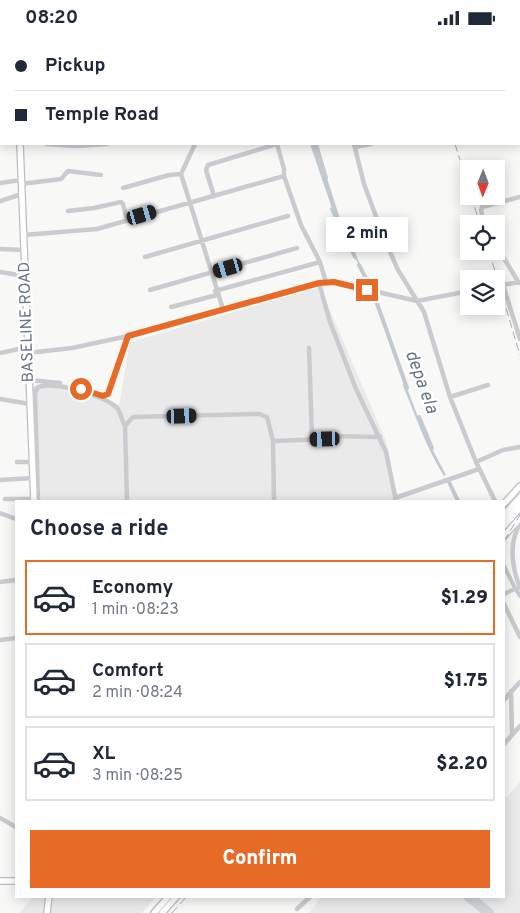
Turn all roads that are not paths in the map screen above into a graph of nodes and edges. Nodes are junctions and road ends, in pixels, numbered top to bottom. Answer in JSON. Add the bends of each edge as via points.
{"nodes":[{"id":1,"x":20,"y":145,"type":"edge"},
{"id":2,"x":62,"y":145,"type":"edge"},
{"id":3,"x":88,"y":145,"type":"edge"},
{"id":4,"x":195,"y":145,"type":"edge"},
{"id":5,"x":274,"y":145,"type":"edge"},
{"id":6,"x":277,"y":145,"type":"edge"},
{"id":7,"x":354,"y":146,"type":"edge"},
{"id":8,"x":181,"y":174,"type":"junction"},
{"id":9,"x":101,"y":175,"type":"dead end"},
{"id":10,"x":284,"y":176,"type":"junction"},
{"id":11,"x":21,"y":182,"type":"junction"},
{"id":12,"x":0,"y":183,"type":"edge"},
{"id":13,"x":123,"y":188,"type":"dead end"},
{"id":14,"x":22,"y":194,"type":"junction"},
{"id":15,"x":214,"y":196,"type":"junction"},
{"id":16,"x":520,"y":197,"type":"edge"},
{"id":17,"x":0,"y":201,"type":"edge"},
{"id":18,"x":189,"y":202,"type":"junction"},
{"id":19,"x":68,"y":211,"type":"dead end"},
{"id":20,"x":482,"y":215,"type":"edge"},
{"id":21,"x":288,"y":216,"type":"dead end"},
{"id":22,"x":127,"y":220,"type":"junction"},
{"id":23,"x":24,"y":235,"type":"junction"},
{"id":24,"x":202,"y":241,"type":"junction"},
{"id":25,"x":297,"y":248,"type":"dead end"},
{"id":26,"x":0,"y":249,"type":"edge"},
{"id":27,"x":24,"y":250,"type":"junction"},
{"id":28,"x":145,"y":257,"type":"dead end"},
{"id":29,"x":505,"y":259,"type":"edge"},
{"id":30,"x":320,"y":262,"type":"junction"},
{"id":31,"x":0,"y":272,"type":"edge"},
{"id":32,"x":210,"y":273,"type":"junction"},
{"id":33,"x":25,"y":276,"type":"junction"},
{"id":34,"x":326,"y":282,"type":"junction"},
{"id":35,"x":519,"y":282,"type":"edge"},
{"id":36,"x":319,"y":283,"type":"junction"},
{"id":37,"x":505,"y":285,"type":"edge"},
{"id":38,"x":150,"y":290,"type":"dead end"},
{"id":39,"x":505,"y":291,"type":"edge"},
{"id":40,"x":216,"y":293,"type":"junction"},
{"id":41,"x":460,"y":293,"type":"edge"},
{"id":42,"x":417,"y":301,"type":"junction"},
{"id":43,"x":171,"y":307,"type":"dead end"},
{"id":44,"x":223,"y":309,"type":"junction"},
{"id":45,"x":128,"y":336,"type":"junction"},
{"id":46,"x":520,"y":339,"type":"edge"},
{"id":47,"x":309,"y":348,"type":"dead end"},
{"id":48,"x":28,"y":350,"type":"junction"},
{"id":49,"x":0,"y":353,"type":"edge"},
{"id":50,"x":29,"y":380,"type":"junction"},
{"id":51,"x":488,"y":385,"type":"dead end"},
{"id":52,"x":450,"y":397,"type":"junction"},
{"id":53,"x":0,"y":399,"type":"edge"},
{"id":54,"x":30,"y":404,"type":"junction"},
{"id":55,"x":125,"y":426,"type":"junction"},
{"id":56,"x":380,"y":437,"type":"junction"},
{"id":57,"x":312,"y":440,"type":"junction"},
{"id":58,"x":273,"y":441,"type":"junction"},
{"id":59,"x":520,"y":447,"type":"edge"},
{"id":60,"x":17,"y":462,"type":"dead end"},
{"id":61,"x":32,"y":462,"type":"junction"},
{"id":62,"x":476,"y":462,"type":"junction"},
{"id":63,"x":479,"y":469,"type":"junction"},
{"id":64,"x":33,"y":478,"type":"junction"},
{"id":65,"x":0,"y":480,"type":"edge"},
{"id":66,"x":520,"y":486,"type":"edge"},
{"id":67,"x":520,"y":498,"type":"edge"},
{"id":68,"x":5,"y":499,"type":"dead end"},
{"id":69,"x":395,"y":499,"type":"edge"},
{"id":70,"x":20,"y":500,"type":"edge"},
{"id":71,"x":35,"y":500,"type":"edge"},
{"id":72,"x":35,"y":500,"type":"edge"},
{"id":73,"x":126,"y":500,"type":"edge"},
{"id":74,"x":274,"y":500,"type":"edge"},
{"id":75,"x":494,"y":500,"type":"edge"},
{"id":76,"x":505,"y":503,"type":"edge"},
{"id":77,"x":520,"y":507,"type":"edge"},
{"id":78,"x":0,"y":513,"type":"edge"},
{"id":79,"x":505,"y":515,"type":"edge"},
{"id":80,"x":520,"y":518,"type":"edge"},
{"id":81,"x":15,"y":519,"type":"edge"},
{"id":82,"x":505,"y":524,"type":"edge"},
{"id":83,"x":520,"y":524,"type":"edge"},
{"id":84,"x":505,"y":535,"type":"edge"},
{"id":85,"x":15,"y":580,"type":"edge"},
{"id":86,"x":0,"y":582,"type":"edge"},
{"id":87,"x":520,"y":587,"type":"edge"},
{"id":88,"x":505,"y":594,"type":"edge"},
{"id":89,"x":505,"y":606,"type":"edge"},
{"id":90,"x":520,"y":637,"type":"edge"},
{"id":91,"x":15,"y":638,"type":"edge"},
{"id":92,"x":0,"y":640,"type":"edge"},
{"id":93,"x":520,"y":682,"type":"edge"},
{"id":94,"x":511,"y":691,"type":"junction"},
{"id":95,"x":505,"y":699,"type":"edge"},
{"id":96,"x":520,"y":725,"type":"edge"},
{"id":97,"x":512,"y":734,"type":"junction"},
{"id":98,"x":505,"y":742,"type":"edge"},
{"id":99,"x":0,"y":818,"type":"edge"},
{"id":100,"x":15,"y":826,"type":"edge"},
{"id":101,"x":0,"y":881,"type":"edge"},
{"id":102,"x":15,"y":881,"type":"edge"},
{"id":103,"x":45,"y":898,"type":"edge"},
{"id":104,"x":49,"y":898,"type":"edge"},
{"id":105,"x":167,"y":898,"type":"edge"},
{"id":106,"x":174,"y":898,"type":"edge"},
{"id":107,"x":309,"y":898,"type":"edge"},
{"id":108,"x":297,"y":909,"type":"dead end"},
{"id":109,"x":47,"y":913,"type":"edge"},
{"id":110,"x":154,"y":913,"type":"edge"},
{"id":111,"x":162,"y":913,"type":"edge"}],
"edges":[{"from":1,"to":11,"type":"main road","name":"BASELINE ROAD"},
{"from":2,"to":3,"type":"street"},
{"from":4,"to":8,"type":"street"},
{"from":5,"to":15,"type":"street","via":[[208,165],[206,169]]},
{"from":6,"to":10,"type":"street"},
{"from":7,"to":42,"type":"street","via":[[384,238],[398,271]]},
{"from":8,"to":13,"type":"street"},
{"from":8,"to":18,"type":"street"},
{"from":9,"to":11,"type":"street","via":[[68,171],[61,179]]},
{"from":10,"to":15,"type":"street"},
{"from":10,"to":30,"type":"street","via":[[301,225]]},
{"from":11,"to":12,"type":"street"},
{"from":11,"to":14,"type":"main road","name":"BASELINE ROAD"},
{"from":14,"to":17,"type":"street"},
{"from":14,"to":23,"type":"main road","name":"BASELINE ROAD"},
{"from":15,"to":18,"type":"street"},
{"from":16,"to":20,"type":"street","via":[[482,207]]},
{"from":18,"to":22,"type":"street"},
{"from":18,"to":24,"type":"street"},
{"from":19,"to":22,"type":"street","via":[[120,202]]},
{"from":21,"to":24,"type":"street"},
{"from":22,"to":23,"type":"street","via":[[97,229]]},
{"from":23,"to":27,"type":"main road","name":"BASELINE ROAD"},
{"from":24,"to":28,"type":"street"},
{"from":24,"to":32,"type":"street"},
{"from":25,"to":32,"type":"street"},
{"from":26,"to":27,"type":"street"},
{"from":27,"to":33,"type":"main road","name":"BASELINE ROAD"},
{"from":29,"to":35,"type":"street"},
{"from":30,"to":34,"type":"street"},
{"from":30,"to":40,"type":"street"},
{"from":31,"to":33,"type":"street"},
{"from":32,"to":38,"type":"street"},
{"from":32,"to":40,"type":"street"},
{"from":33,"to":48,"type":"main road","name":"BASELINE ROAD"},
{"from":34,"to":36,"type":"street"},
{"from":34,"to":42,"type":"street"},
{"from":35,"to":37,"type":"street"},
{"from":36,"to":44,"type":"street"},
{"from":36,"to":56,"type":"street","via":[[356,389]]},
{"from":39,"to":46,"type":"street"},
{"from":40,"to":43,"type":"street"},
{"from":40,"to":44,"type":"street"},
{"from":41,"to":42,"type":"street"},
{"from":42,"to":52,"type":"street","via":[[426,319]]},
{"from":44,"to":45,"type":"street"},
{"from":45,"to":48,"type":"street","via":[[72,348]]},
{"from":45,"to":50,"type":"street","via":[[105,396],[63,383]]},
{"from":47,"to":57,"type":"street"},
{"from":48,"to":49,"type":"street"},
{"from":48,"to":50,"type":"main road","name":"BASELINE ROAD"},
{"from":50,"to":54,"type":"main road","name":"BASELINE ROAD"},
{"from":51,"to":52,"type":"street"},
{"from":52,"to":62,"type":"street"},
{"from":53,"to":54,"type":"street"},
{"from":54,"to":61,"type":"main road","name":"BASELINE ROAD"},
{"from":55,"to":58,"type":"street","via":[[132,417],[259,413],[267,417]]},
{"from":55,"to":71,"type":"street","via":[[117,408],[104,400],[62,386],[42,385],[37,388]]},
{"from":55,"to":73,"type":"street"},
{"from":56,"to":57,"type":"street","via":[[331,436]]},
{"from":56,"to":69,"type":"street"},
{"from":57,"to":58,"type":"street"},
{"from":58,"to":74,"type":"street"},
{"from":59,"to":62,"type":"street","via":[[503,450]]},
{"from":60,"to":61,"type":"street"},
{"from":61,"to":64,"type":"main road","name":"BASELINE ROAD"},
{"from":62,"to":63,"type":"street"},
{"from":63,"to":69,"type":"street"},
{"from":63,"to":75,"type":"street"},
{"from":64,"to":65,"type":"street"},
{"from":64,"to":72,"type":"main road","name":"BASELINE ROAD"},
{"from":66,"to":76,"type":"main road"},
{"from":67,"to":79,"type":"highway"},
{"from":68,"to":70,"type":"street"},
{"from":77,"to":82,"type":"highway"},
{"from":78,"to":81,"type":"street"},
{"from":80,"to":84,"type":"main road"},
{"from":83,"to":87,"type":"street","via":[[512,546]]},
{"from":85,"to":86,"type":"street"},
{"from":87,"to":88,"type":"street"},
{"from":89,"to":90,"type":"street"},
{"from":91,"to":92,"type":"street"},
{"from":93,"to":94,"type":"street"},
{"from":94,"to":95,"type":"street"},
{"from":94,"to":97,"type":"street"},
{"from":96,"to":97,"type":"street"},
{"from":97,"to":98,"type":"street"},
{"from":99,"to":100,"type":"street"},
{"from":101,"to":102,"type":"main road"},
{"from":103,"to":109,"type":"main road"},
{"from":104,"to":109,"type":"main road"},
{"from":105,"to":110,"type":"main road"},
{"from":106,"to":111,"type":"main road"},
{"from":107,"to":108,"type":"street"}]}
